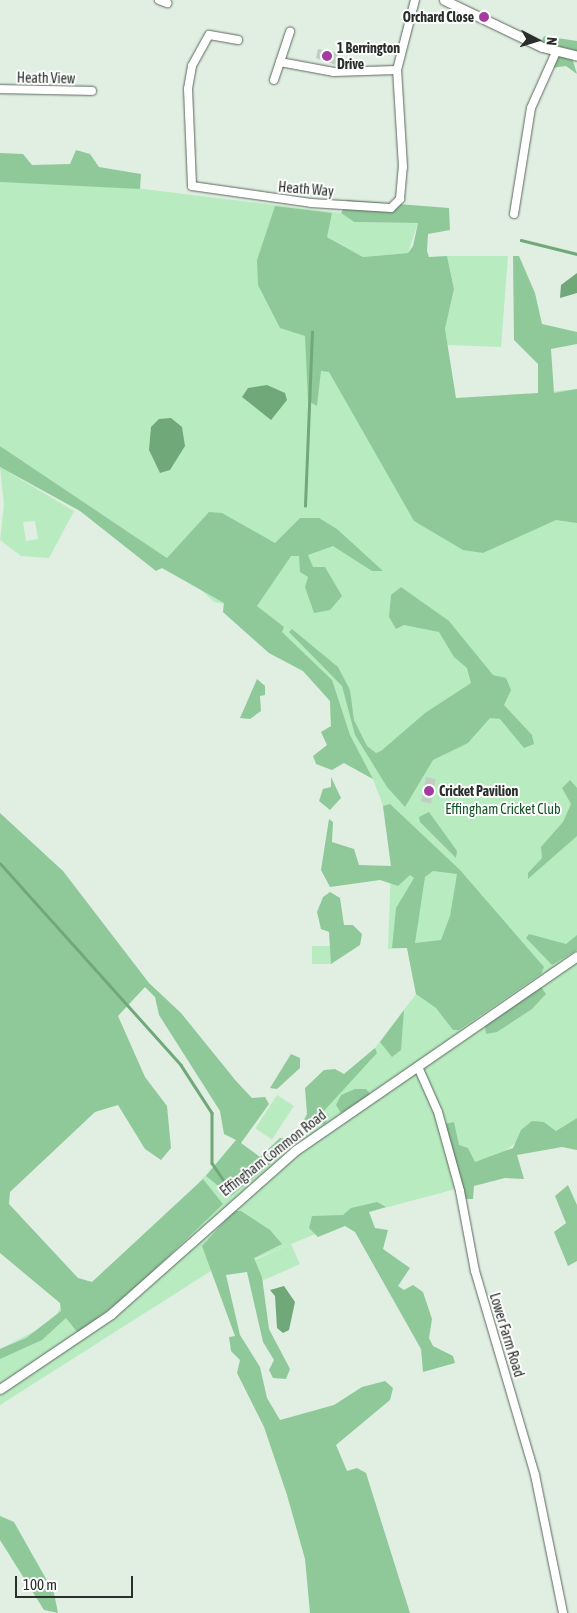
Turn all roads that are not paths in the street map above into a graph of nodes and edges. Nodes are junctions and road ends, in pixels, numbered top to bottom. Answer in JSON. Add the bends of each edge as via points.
{"nodes":[{"id":1,"x":415,"y":0,"type":"edge"},
{"id":2,"x":444,"y":0,"type":"edge"},
{"id":3,"x":290,"y":32,"type":"dead end"},
{"id":4,"x":238,"y":40,"type":"dead end"},
{"id":5,"x":556,"y":52,"type":"junction"},
{"id":6,"x":576,"y":58,"type":"edge"},
{"id":7,"x":280,"y":62,"type":"junction"},
{"id":8,"x":397,"y":70,"type":"junction"},
{"id":9,"x":274,"y":80,"type":"dead end"},
{"id":10,"x":0,"y":89,"type":"edge"},
{"id":11,"x":92,"y":91,"type":"dead end"},
{"id":12,"x":514,"y":214,"type":"dead end"},
{"id":13,"x":577,"y":956,"type":"edge"},
{"id":14,"x":418,"y":1067,"type":"junction"},
{"id":15,"x":0,"y":1389,"type":"edge"},
{"id":16,"x":563,"y":1613,"type":"edge"}],
"edges":[{"from":1,"to":8,"type":"street","name":"Heath Way"},
{"from":2,"to":5,"type":"street"},
{"from":3,"to":7,"type":"street"},
{"from":4,"to":8,"type":"street","name":"Heath Way","via":[[209,35],[192,66],[189,181],[194,188],[311,203],[394,206],[400,198],[403,166]]},
{"from":5,"to":6,"type":"street"},
{"from":5,"to":12,"type":"street","via":[[531,108]]},
{"from":7,"to":8,"type":"street","via":[[334,72]]},
{"from":7,"to":9,"type":"street"},
{"from":10,"to":11,"type":"street","name":"Heath View"},
{"from":13,"to":14,"type":"street","name":"Effingham Common Road"},
{"from":14,"to":15,"type":"street","name":"Effingham Common Road","via":[[296,1150],[111,1314]]},
{"from":14,"to":16,"type":"street","name":"Lower Farm Road","via":[[438,1112],[460,1191],[475,1271],[535,1475]]}]}
